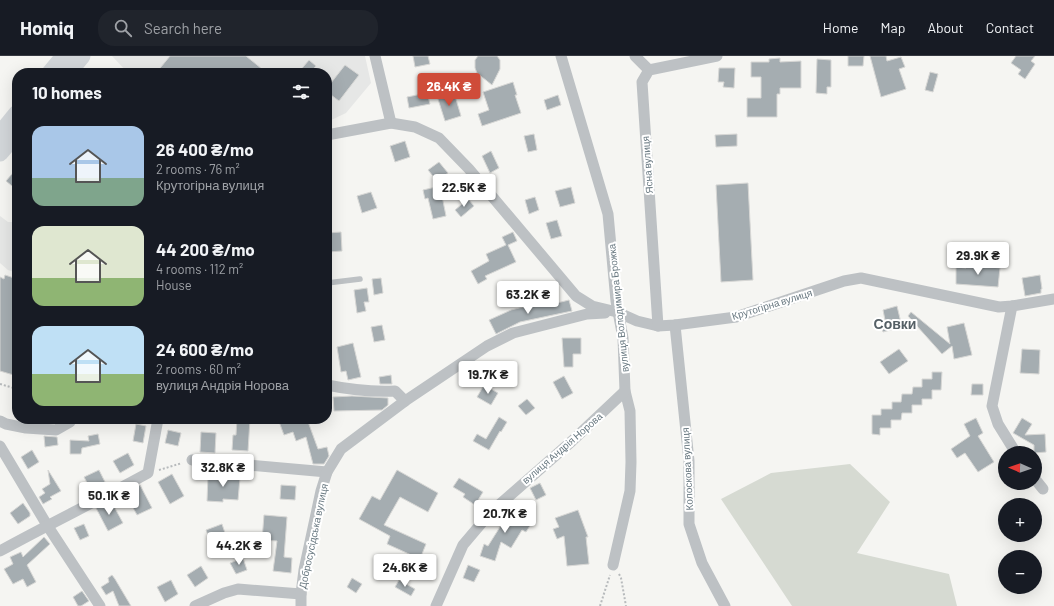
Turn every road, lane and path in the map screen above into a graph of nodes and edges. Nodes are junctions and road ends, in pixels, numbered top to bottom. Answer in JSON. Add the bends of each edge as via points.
{"nodes":[{"id":1,"x":64,"y":56,"type":"edge"},
{"id":2,"x":82,"y":56,"type":"edge"},
{"id":3,"x":375,"y":56,"type":"edge"},
{"id":4,"x":561,"y":56,"type":"edge"},
{"id":5,"x":635,"y":56,"type":"edge"},
{"id":6,"x":712,"y":56,"type":"edge"},
{"id":7,"x":717,"y":56,"type":"edge"},
{"id":8,"x":54,"y":68,"type":"edge"},
{"id":9,"x":72,"y":68,"type":"edge"},
{"id":10,"x":649,"y":70,"type":"junction"},
{"id":11,"x":12,"y":119,"type":"edge"},
{"id":12,"x":391,"y":123,"type":"junction"},
{"id":13,"x":0,"y":134,"type":"edge"},
{"id":14,"x":332,"y":134,"type":"edge"},
{"id":15,"x":12,"y":139,"type":"edge"},
{"id":16,"x":0,"y":153,"type":"edge"},
{"id":17,"x":360,"y":279,"type":"dead end"},
{"id":18,"x":332,"y":282,"type":"edge"},
{"id":19,"x":1054,"y":299,"type":"edge"},
{"id":20,"x":1012,"y":306,"type":"junction"},
{"id":21,"x":617,"y":312,"type":"junction"},
{"id":22,"x":675,"y":325,"type":"junction"},
{"id":23,"x":658,"y":326,"type":"junction"},
{"id":24,"x":0,"y":384,"type":"edge"},
{"id":25,"x":332,"y":386,"type":"edge"},
{"id":26,"x":12,"y":388,"type":"edge"},
{"id":27,"x":626,"y":391,"type":"junction"},
{"id":28,"x":405,"y":401,"type":"junction"},
{"id":29,"x":0,"y":421,"type":"edge"},
{"id":30,"x":66,"y":424,"type":"edge"},
{"id":31,"x":157,"y":424,"type":"edge"},
{"id":32,"x":0,"y":446,"type":"edge"},
{"id":33,"x":1012,"y":446,"type":"edge"},
{"id":34,"x":192,"y":460,"type":"joint"},
{"id":35,"x":327,"y":472,"type":"junction"},
{"id":36,"x":148,"y":473,"type":"junction"},
{"id":37,"x":47,"y":525,"type":"junction"},
{"id":38,"x":0,"y":551,"type":"edge"},
{"id":39,"x":613,"y":565,"type":"dead end"},
{"id":40,"x":610,"y":576,"type":"dead end"},
{"id":41,"x":621,"y":578,"type":"dead end"},
{"id":42,"x":301,"y":594,"type":"junction"},
{"id":43,"x":100,"y":606,"type":"edge"},
{"id":44,"x":195,"y":606,"type":"edge"},
{"id":45,"x":301,"y":606,"type":"edge"},
{"id":46,"x":436,"y":606,"type":"edge"},
{"id":47,"x":600,"y":606,"type":"edge"},
{"id":48,"x":626,"y":606,"type":"edge"},
{"id":49,"x":725,"y":606,"type":"edge"}],
"edges":[{"from":1,"to":8,"type":"main road"},
{"from":2,"to":9,"type":"main road"},
{"from":3,"to":12,"type":"street"},
{"from":4,"to":21,"type":"street","name":"вулиця Володимира Брожка","via":[[608,214]]},
{"from":5,"to":10,"type":"street"},
{"from":6,"to":7,"type":"street"},
{"from":6,"to":10,"type":"street"},
{"from":10,"to":23,"type":"street","name":"Ясна вулиця","via":[[642,82]]},
{"from":11,"to":13,"type":"main road"},
{"from":12,"to":14,"type":"street","name":"Крутогірна вулиця"},
{"from":12,"to":21,"type":"street","name":"Крутогірна вулиця","via":[[415,127],[439,138],[470,169],[576,296],[592,306]]},
{"from":15,"to":16,"type":"main road"},
{"from":17,"to":18,"type":"lane"},
{"from":19,"to":20,"type":"street","name":"Крутогірна вулиця"},
{"from":20,"to":22,"type":"street","name":"Крутогірна вулиця","via":[[999,307],[861,278],[844,281],[736,317]]},
{"from":20,"to":33,"type":"street","via":[[992,406],[998,424]]},
{"from":21,"to":23,"type":"street","name":"Крутогірна вулиця","via":[[637,321]]},
{"from":21,"to":27,"type":"street","name":"вулиця Володимира Брожка","via":[[623,338]]},
{"from":21,"to":28,"type":"street","name":"Добросусідська вулиця","via":[[587,314],[513,333],[487,346]]},
{"from":22,"to":23,"type":"street","name":"Крутогірна вулиця"},
{"from":22,"to":49,"type":"street","name":"Колоскова вулиця","via":[[689,461],[690,524],[702,563]]},
{"from":24,"to":26,"type":"path"},
{"from":25,"to":28,"type":"street","via":[[372,392],[395,391]]},
{"from":27,"to":39,"type":"street","name":"вулиця Володимира Брожка","via":[[630,411],[630,491]]},
{"from":27,"to":46,"type":"street","name":"вулиця Андрія Норова","via":[[490,512],[464,545]]},
{"from":28,"to":35,"type":"street","name":"Добросусідська вулиця","via":[[341,449]]},
{"from":29,"to":30,"type":"street","via":[[26,428],[56,430]]},
{"from":31,"to":36,"type":"street"},
{"from":32,"to":37,"type":"street"},
{"from":34,"to":35,"type":"street"},
{"from":34,"to":36,"type":"path"},
{"from":35,"to":42,"type":"street","name":"Добросусідська вулиця","via":[[315,517]]},
{"from":36,"to":37,"type":"street"},
{"from":37,"to":38,"type":"street"},
{"from":37,"to":43,"type":"street"},
{"from":40,"to":47,"type":"path"},
{"from":41,"to":48,"type":"path"},
{"from":42,"to":44,"type":"street","via":[[238,590],[224,593]]},
{"from":42,"to":45,"type":"street","name":"Добросусідська вулиця"}]}
